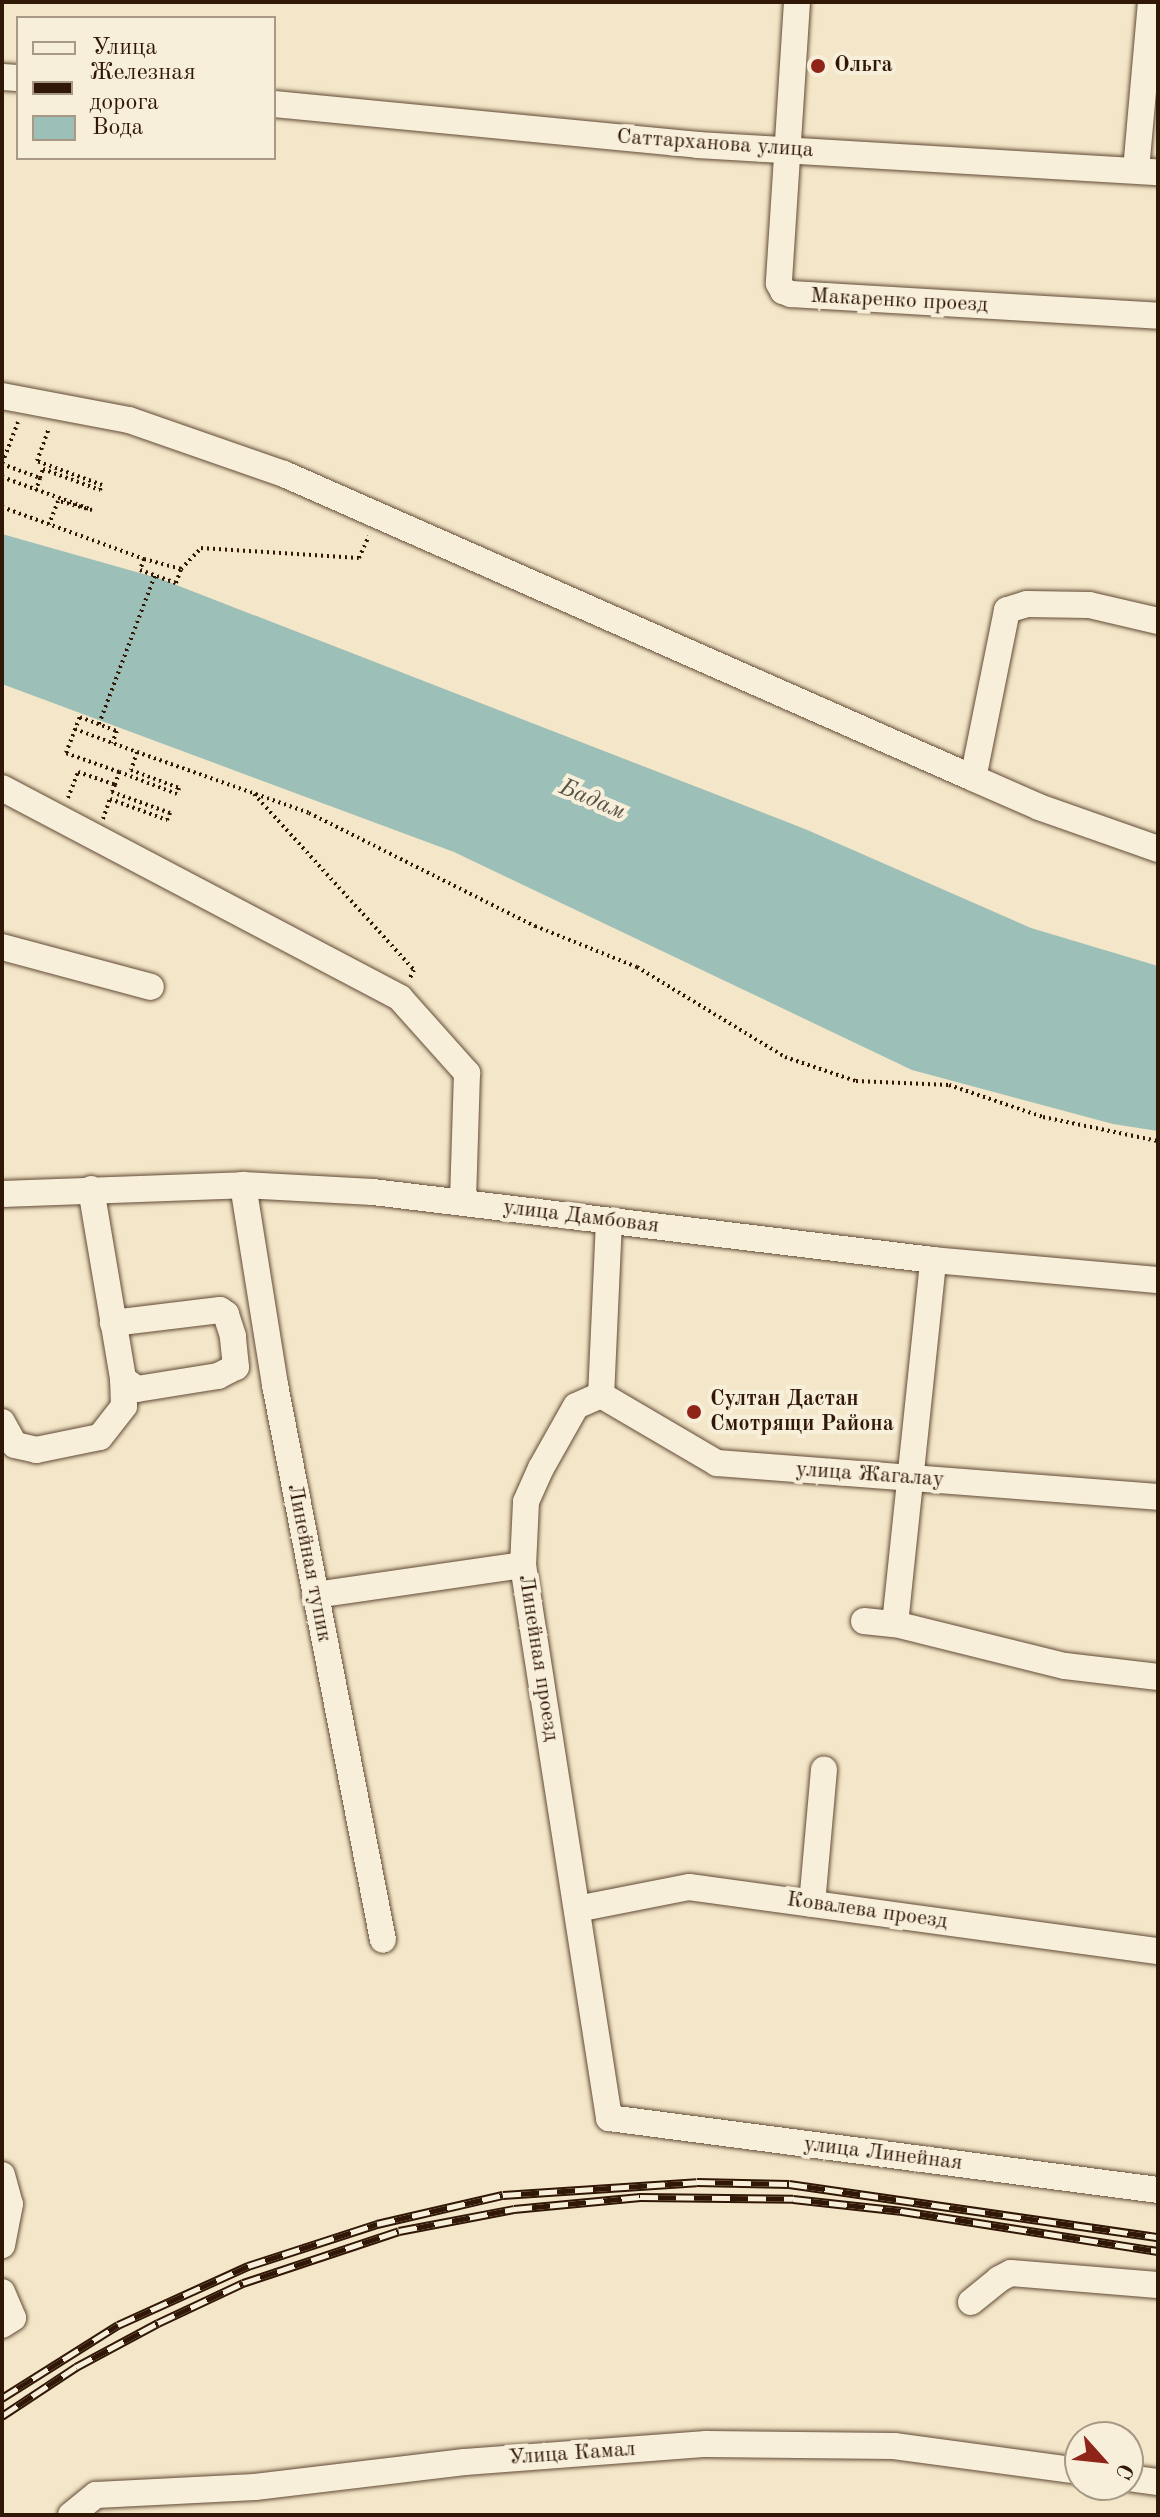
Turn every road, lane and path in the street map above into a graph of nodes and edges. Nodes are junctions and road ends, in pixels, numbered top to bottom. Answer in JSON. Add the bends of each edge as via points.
{"nodes":[{"id":1,"x":797,"y":2,"type":"edge"},
{"id":2,"x":1151,"y":2,"type":"edge"},
{"id":3,"x":276,"y":104,"type":"edge"},
{"id":4,"x":788,"y":150,"type":"junction"},
{"id":5,"x":1147,"y":171,"type":"edge"},
{"id":6,"x":1158,"y":316,"type":"edge"},
{"id":7,"x":2,"y":396,"type":"edge"},
{"id":8,"x":57,"y":407,"type":"junction"},
{"id":9,"x":12,"y":438,"type":"dead end"},
{"id":10,"x":2,"y":477,"type":"edge"},
{"id":11,"x":40,"y":478,"type":"junction"},
{"id":12,"x":36,"y":490,"type":"junction"},
{"id":13,"x":2,"y":507,"type":"edge"},
{"id":14,"x":378,"y":516,"type":"junction"},
{"id":15,"x":49,"y":524,"type":"junction"},
{"id":16,"x":144,"y":559,"type":"junction"},
{"id":17,"x":181,"y":569,"type":"junction"},
{"id":18,"x":155,"y":575,"type":"junction"},
{"id":19,"x":1158,"y":621,"type":"edge"},
{"id":20,"x":99,"y":724,"type":"junction"},
{"id":21,"x":75,"y":729,"type":"junction"},
{"id":22,"x":112,"y":743,"type":"junction"},
{"id":23,"x":137,"y":752,"type":"junction"},
{"id":24,"x":119,"y":772,"type":"junction"},
{"id":25,"x":973,"y":778,"type":"junction"},
{"id":26,"x":115,"y":785,"type":"junction"},
{"id":27,"x":252,"y":792,"type":"junction"},
{"id":28,"x":69,"y":796,"type":"dead end"},
{"id":29,"x":10,"y":799,"type":"edge"},
{"id":30,"x":96,"y":837,"type":"junction"},
{"id":31,"x":1158,"y":849,"type":"edge"},
{"id":32,"x":2,"y":947,"type":"edge"},
{"id":33,"x":151,"y":987,"type":"dead end"},
{"id":34,"x":400,"y":998,"type":"junction"},
{"id":35,"x":1158,"y":1141,"type":"edge"},
{"id":36,"x":243,"y":1185,"type":"junction"},
{"id":37,"x":91,"y":1189,"type":"junction"},
{"id":38,"x":2,"y":1194,"type":"edge"},
{"id":39,"x":463,"y":1203,"type":"junction"},
{"id":40,"x":609,"y":1221,"type":"junction"},
{"id":41,"x":933,"y":1260,"type":"junction"},
{"id":42,"x":1158,"y":1280,"type":"edge"},
{"id":43,"x":113,"y":1323,"type":"junction"},
{"id":44,"x":123,"y":1379,"type":"junction"},
{"id":45,"x":601,"y":1395,"type":"junction"},
{"id":46,"x":2,"y":1422,"type":"edge"},
{"id":47,"x":912,"y":1478,"type":"junction"},
{"id":48,"x":1158,"y":1497,"type":"edge"},
{"id":49,"x":523,"y":1565,"type":"junction"},
{"id":50,"x":315,"y":1595,"type":"junction"},
{"id":51,"x":864,"y":1621,"type":"dead end"},
{"id":52,"x":895,"y":1624,"type":"junction"},
{"id":53,"x":1158,"y":1677,"type":"edge"},
{"id":54,"x":824,"y":1770,"type":"dead end"},
{"id":55,"x":812,"y":1904,"type":"junction"},
{"id":56,"x":577,"y":1909,"type":"junction"},
{"id":57,"x":383,"y":1940,"type":"dead end"},
{"id":58,"x":1158,"y":1951,"type":"edge"},
{"id":59,"x":609,"y":2118,"type":"joint"},
{"id":60,"x":2,"y":2175,"type":"edge"},
{"id":61,"x":1158,"y":2190,"type":"edge"},
{"id":62,"x":2,"y":2245,"type":"edge"},
{"id":63,"x":1158,"y":2285,"type":"edge"},
{"id":64,"x":2,"y":2292,"type":"edge"},
{"id":65,"x":971,"y":2302,"type":"dead end"},
{"id":66,"x":6,"y":2325,"type":"edge"},
{"id":67,"x":1064,"y":2469,"type":"edge"},
{"id":68,"x":71,"y":2515,"type":"edge"}],
"edges":[{"from":1,"to":4,"type":"street"},
{"from":2,"to":5,"type":"street"},
{"from":3,"to":4,"type":"street","name":"Саттарханова улица"},
{"from":4,"to":5,"type":"street","name":"Саттарханова улица"},
{"from":4,"to":6,"type":"street","name":"Макаренко проезд","via":[[779,283],[791,294]]},
{"from":7,"to":8,"type":"street"},
{"from":8,"to":11,"type":"path","via":[[37,461],[102,485],[100,490],[43,469]]},
{"from":8,"to":14,"type":"street","via":[[129,420],[284,474]]},
{"from":9,"to":11,"type":"path","via":[[2,464]]},
{"from":10,"to":12,"type":"path"},
{"from":11,"to":12,"type":"path"},
{"from":12,"to":15,"type":"path","via":[[92,510],[58,501]]},
{"from":13,"to":15,"type":"path"},
{"from":14,"to":17,"type":"path","via":[[359,558],[201,548]]},
{"from":14,"to":25,"type":"street"},
{"from":15,"to":16,"type":"path"},
{"from":16,"to":17,"type":"path"},
{"from":16,"to":18,"type":"path","via":[[140,570]]},
{"from":17,"to":18,"type":"path","via":[[176,583]]},
{"from":18,"to":20,"type":"path"},
{"from":19,"to":25,"type":"street","via":[[1089,605],[1027,604],[1007,610]]},
{"from":20,"to":21,"type":"path","via":[[80,717]]},
{"from":20,"to":22,"type":"path","via":[[117,731]]},
{"from":21,"to":22,"type":"path"},
{"from":21,"to":24,"type":"path","via":[[66,753]]},
{"from":22,"to":23,"type":"path"},
{"from":23,"to":24,"type":"path","via":[[131,770],[179,788],[177,794]]},
{"from":23,"to":27,"type":"path"},
{"from":24,"to":26,"type":"path"},
{"from":25,"to":31,"type":"street"},
{"from":26,"to":28,"type":"path","via":[[78,772]]},
{"from":26,"to":30,"type":"path","via":[[112,792],[170,813],[167,820],[110,799]]},
{"from":27,"to":34,"type":"path","via":[[414,970]]},
{"from":27,"to":35,"type":"path","via":[[309,813],[535,926],[637,967],[785,1057],[856,1081],[949,1085],[1043,1117]]},
{"from":29,"to":30,"type":"street"},
{"from":30,"to":34,"type":"street"},
{"from":32,"to":33,"type":"street"},
{"from":34,"to":39,"type":"street","via":[[467,1073]]},
{"from":36,"to":37,"type":"street","name":"улица Дамбовая"},
{"from":36,"to":39,"type":"street","name":"улица Дамбовая"},
{"from":36,"to":50,"type":"street","name":"Линейная тупик"},
{"from":37,"to":38,"type":"street","name":"улица Дамбовая"},
{"from":37,"to":43,"type":"street"},
{"from":39,"to":40,"type":"street","name":"улица Дамбовая"},
{"from":40,"to":41,"type":"street","name":"улица Дамбовая"},
{"from":40,"to":45,"type":"street"},
{"from":41,"to":42,"type":"street","name":"улица Дамбовая"},
{"from":41,"to":47,"type":"street"},
{"from":43,"to":44,"type":"street"},
{"from":43,"to":44,"type":"street","via":[[220,1310],[233,1336],[237,1359],[232,1371],[137,1389]]},
{"from":44,"to":46,"type":"street","via":[[124,1406],[100,1437],[36,1450],[15,1445]]},
{"from":45,"to":47,"type":"street","name":"улица Жагалау","via":[[717,1463]]},
{"from":45,"to":49,"type":"street","name":"Линейная проезд","via":[[576,1406],[541,1468],[526,1502]]},
{"from":47,"to":48,"type":"street","name":"улица Жагалау"},
{"from":47,"to":52,"type":"street"},
{"from":49,"to":50,"type":"street"},
{"from":49,"to":56,"type":"street","name":"Линейная проезд"},
{"from":50,"to":57,"type":"street","name":"Линейная тупик"},
{"from":51,"to":52,"type":"street"},
{"from":52,"to":53,"type":"street","via":[[1065,1666]]},
{"from":54,"to":55,"type":"street"},
{"from":55,"to":56,"type":"street","name":"Ковалева проезд","via":[[689,1887]]},
{"from":55,"to":58,"type":"street","name":"Ковалева проезд"},
{"from":56,"to":59,"type":"street","name":"Линейная проезд"},
{"from":59,"to":61,"type":"street","name":"улица Линейная"},
{"from":60,"to":62,"type":"street","via":[[10,2204]]},
{"from":63,"to":65,"type":"street","via":[[1011,2273]]},
{"from":64,"to":66,"type":"street"},
{"from":67,"to":68,"type":"street","name":"Улица Камал","via":[[894,2446],[706,2444],[465,2462],[255,2487],[96,2495]]}]}
